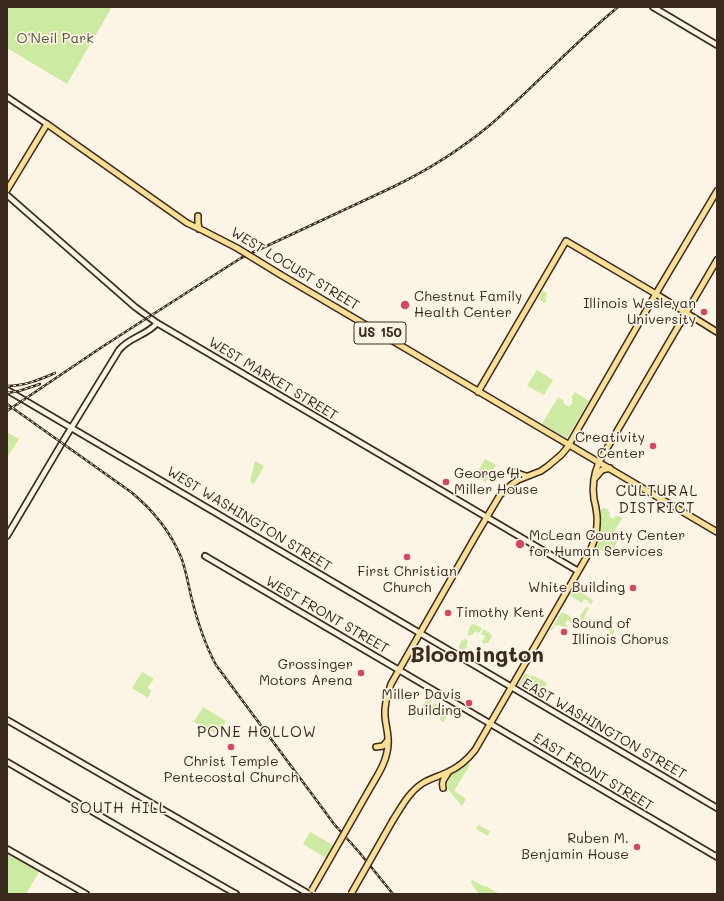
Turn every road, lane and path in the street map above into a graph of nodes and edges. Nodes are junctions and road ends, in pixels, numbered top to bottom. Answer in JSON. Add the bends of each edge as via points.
{"nodes":[{"id":1,"x":653,"y":7,"type":"edge"},
{"id":2,"x":717,"y":45,"type":"edge"},
{"id":3,"x":7,"y":97,"type":"edge"},
{"id":4,"x":47,"y":124,"type":"junction"},
{"id":5,"x":7,"y":190,"type":"edge"},
{"id":6,"x":717,"y":190,"type":"edge"},
{"id":7,"x":7,"y":195,"type":"edge"},
{"id":8,"x":198,"y":216,"type":"dead end"},
{"id":9,"x":202,"y":230,"type":"junction"},
{"id":10,"x":717,"y":260,"type":"edge"},
{"id":11,"x":656,"y":294,"type":"junction"},
{"id":12,"x":686,"y":313,"type":"junction"},
{"id":13,"x":157,"y":323,"type":"junction"},
{"id":14,"x":717,"y":332,"type":"edge"},
{"id":15,"x":7,"y":390,"type":"edge"},
{"id":16,"x":478,"y":392,"type":"junction"},
{"id":17,"x":71,"y":428,"type":"junction"},
{"id":18,"x":557,"y":438,"type":"junction"},
{"id":19,"x":569,"y":445,"type":"junction"},
{"id":20,"x":561,"y":455,"type":"junction"},
{"id":21,"x":599,"y":462,"type":"junction"},
{"id":22,"x":610,"y":468,"type":"junction"},
{"id":23,"x":526,"y":476,"type":"junction"},
{"id":24,"x":594,"y":478,"type":"junction"},
{"id":25,"x":511,"y":485,"type":"junction"},
{"id":26,"x":486,"y":517,"type":"junction"},
{"id":27,"x":717,"y":532,"type":"edge"},
{"id":28,"x":7,"y":536,"type":"edge"},
{"id":29,"x":206,"y":556,"type":"dead end"},
{"id":30,"x":578,"y":571,"type":"junction"},
{"id":31,"x":419,"y":633,"type":"junction"},
{"id":32,"x":479,"y":668,"type":"joint"},
{"id":33,"x":399,"y":670,"type":"junction"},
{"id":34,"x":511,"y":687,"type":"junction"},
{"id":35,"x":458,"y":705,"type":"joint"},
{"id":36,"x":7,"y":720,"type":"edge"},
{"id":37,"x":490,"y":724,"type":"junction"},
{"id":38,"x":388,"y":740,"type":"junction"},
{"id":39,"x":376,"y":748,"type":"dead end"},
{"id":40,"x":7,"y":762,"type":"edge"},
{"id":41,"x":448,"y":772,"type":"junction"},
{"id":42,"x":443,"y":788,"type":"dead end"},
{"id":43,"x":717,"y":808,"type":"edge"},
{"id":44,"x":7,"y":849,"type":"edge"},
{"id":45,"x":717,"y":857,"type":"edge"},
{"id":46,"x":310,"y":892,"type":"edge"},
{"id":47,"x":86,"y":894,"type":"edge"},
{"id":48,"x":236,"y":894,"type":"edge"},
{"id":49,"x":351,"y":894,"type":"edge"}],
"edges":[{"from":1,"to":2,"type":"street"},
{"from":3,"to":4,"type":"street","name":"WEST LOCUST STREET"},
{"from":4,"to":5,"type":"main road"},
{"from":4,"to":9,"type":"main road","name":"WEST LOCUST STREET","number":"US 150","via":[[186,223]]},
{"from":6,"to":11,"type":"main road"},
{"from":7,"to":13,"type":"street","name":"WEST MARKET STREET","via":[[135,307]]},
{"from":8,"to":9,"type":"main road"},
{"from":9,"to":16,"type":"main road","name":"WEST LOCUST STREET","number":"US 150","bridge":true},
{"from":10,"to":12,"type":"main road"},
{"from":11,"to":12,"type":"main road"},
{"from":11,"to":16,"type":"main road","via":[[566,241]]},
{"from":11,"to":19,"type":"main road"},
{"from":12,"to":14,"type":"main road"},
{"from":12,"to":21,"type":"main road"},
{"from":13,"to":17,"type":"street","via":[[119,350]]},
{"from":13,"to":26,"type":"street","name":"WEST MARKET STREET"},
{"from":15,"to":17,"type":"street","name":"WEST WASHINGTON STREET"},
{"from":16,"to":18,"type":"main road","name":"WEST LOCUST STREET","number":"US 150"},
{"from":17,"to":28,"type":"street"},
{"from":17,"to":31,"type":"street","name":"WEST WASHINGTON STREET"},
{"from":18,"to":19,"type":"main road","name":"WEST LOCUST STREET","number":"US 150"},
{"from":18,"to":20,"type":"main road","via":[[562,445]]},
{"from":19,"to":20,"type":"main road"},
{"from":19,"to":21,"type":"main road","name":"WEST LOCUST STREET","number":"US 150"},
{"from":20,"to":23,"type":"main road","via":[[545,469]]},
{"from":21,"to":22,"type":"main road","number":"US 150"},
{"from":21,"to":24,"type":"main road"},
{"from":22,"to":24,"type":"main road","via":[[602,470]]},
{"from":22,"to":27,"type":"main road","number":"US 150"},
{"from":23,"to":25,"type":"main road"},
{"from":23,"to":25,"type":"main road","via":[[511,471]]},
{"from":24,"to":30,"type":"main road","via":[[597,532],[592,547]]},
{"from":25,"to":26,"type":"main road","via":[[500,495]]},
{"from":26,"to":30,"type":"street","name":"WEST MARKET STREET"},
{"from":26,"to":31,"type":"main road"},
{"from":29,"to":33,"type":"street","name":"WEST FRONT STREET"},
{"from":30,"to":34,"type":"main road"},
{"from":31,"to":32,"type":"street","name":"WEST WASHINGTON STREET"},
{"from":31,"to":33,"type":"main road"},
{"from":32,"to":34,"type":"street","name":"EAST WASHINGTON STREET"},
{"from":33,"to":35,"type":"street","name":"WEST FRONT STREET"},
{"from":33,"to":38,"type":"main road","via":[[386,700]]},
{"from":34,"to":37,"type":"main road"},
{"from":34,"to":43,"type":"street","name":"EAST WASHINGTON STREET"},
{"from":35,"to":37,"type":"street","name":"EAST FRONT STREET"},
{"from":36,"to":46,"type":"street"},
{"from":37,"to":41,"type":"main road","via":[[468,758]]},
{"from":37,"to":45,"type":"street","name":"EAST FRONT STREET"},
{"from":38,"to":39,"type":"main road"},
{"from":38,"to":46,"type":"main road","bridge":true,"via":[[386,760]]},
{"from":40,"to":48,"type":"street"},
{"from":41,"to":42,"type":"main road","via":[[443,779]]},
{"from":41,"to":49,"type":"main road","bridge":true,"via":[[429,779],[410,793]]},
{"from":44,"to":47,"type":"street"}]}
